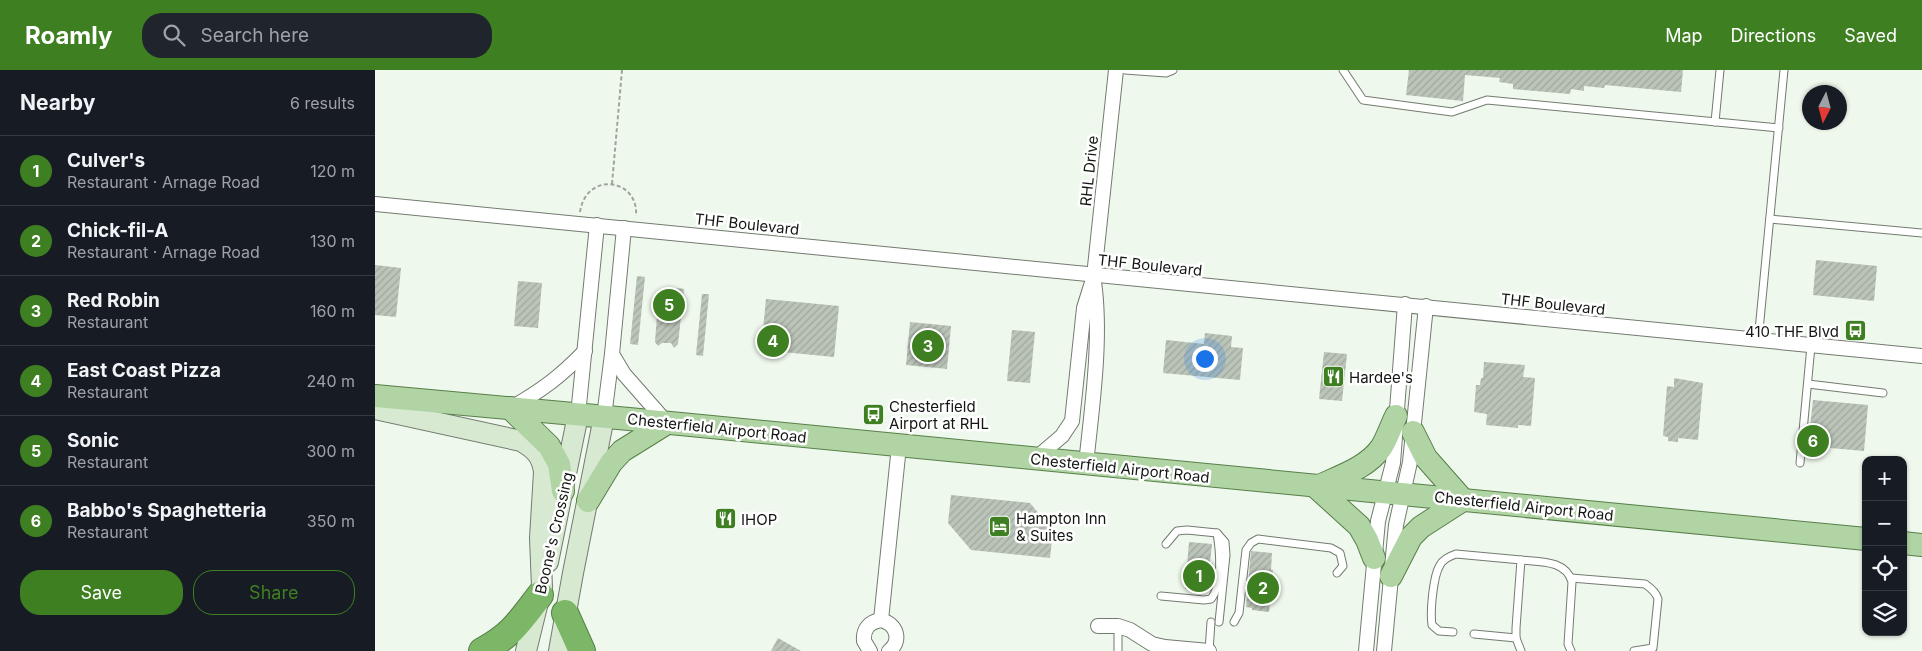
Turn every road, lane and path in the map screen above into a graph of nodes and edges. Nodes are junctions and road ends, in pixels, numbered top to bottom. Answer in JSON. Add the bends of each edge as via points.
{"nodes":[{"id":1,"x":623,"y":70,"type":"edge"},
{"id":2,"x":1116,"y":70,"type":"edge"},
{"id":3,"x":1125,"y":70,"type":"edge"},
{"id":4,"x":1173,"y":70,"type":"edge"},
{"id":5,"x":1343,"y":70,"type":"edge"},
{"id":6,"x":1720,"y":70,"type":"edge"},
{"id":7,"x":1784,"y":70,"type":"edge"},
{"id":8,"x":1715,"y":122,"type":"junction"},
{"id":9,"x":1779,"y":128,"type":"junction"},
{"id":10,"x":611,"y":184,"type":"junction"},
{"id":11,"x":375,"y":204,"type":"edge"},
{"id":12,"x":1770,"y":219,"type":"junction"},
{"id":13,"x":579,"y":223,"type":"junction"},
{"id":14,"x":597,"y":225,"type":"junction"},
{"id":15,"x":629,"y":228,"type":"junction"},
{"id":16,"x":1922,"y":234,"type":"edge"},
{"id":17,"x":1093,"y":276,"type":"junction"},
{"id":18,"x":1405,"y":304,"type":"junction"},
{"id":19,"x":1425,"y":306,"type":"junction"},
{"id":20,"x":1758,"y":340,"type":"junction"},
{"id":21,"x":1811,"y":346,"type":"junction"},
{"id":22,"x":1922,"y":350,"type":"edge"},
{"id":23,"x":585,"y":351,"type":"junction"},
{"id":24,"x":612,"y":354,"type":"junction"},
{"id":25,"x":1922,"y":356,"type":"edge"},
{"id":26,"x":1808,"y":384,"type":"junction"},
{"id":27,"x":1883,"y":393,"type":"dead end"},
{"id":28,"x":375,"y":396,"type":"edge"},
{"id":29,"x":510,"y":408,"type":"junction"},
{"id":30,"x":375,"y":409,"type":"edge"},
{"id":31,"x":578,"y":414,"type":"junction"},
{"id":32,"x":1396,"y":416,"type":"junction"},
{"id":33,"x":604,"y":417,"type":"junction"},
{"id":34,"x":667,"y":423,"type":"junction"},
{"id":35,"x":1413,"y":432,"type":"junction"},
{"id":36,"x":899,"y":446,"type":"junction"},
{"id":37,"x":1035,"y":459,"type":"junction"},
{"id":38,"x":1800,"y":463,"type":"dead end"},
{"id":39,"x":1086,"y":464,"type":"junction"},
{"id":40,"x":1316,"y":487,"type":"junction"},
{"id":41,"x":563,"y":491,"type":"junction"},
{"id":42,"x":1394,"y":493,"type":"junction"},
{"id":43,"x":1463,"y":500,"type":"junction"},
{"id":44,"x":588,"y":501,"type":"junction"},
{"id":45,"x":1217,"y":533,"type":"junction"},
{"id":46,"x":1862,"y":539,"type":"edge"},
{"id":47,"x":1907,"y":543,"type":"edge"},
{"id":48,"x":1166,"y":544,"type":"dead end"},
{"id":49,"x":1922,"y":545,"type":"edge"},
{"id":50,"x":1375,"y":558,"type":"junction"},
{"id":51,"x":1521,"y":560,"type":"junction"},
{"id":52,"x":1337,"y":573,"type":"dead end"},
{"id":53,"x":1391,"y":576,"type":"junction"},
{"id":54,"x":1571,"y":578,"type":"junction"},
{"id":55,"x":541,"y":591,"type":"junction"},
{"id":56,"x":1161,"y":596,"type":"dead end"},
{"id":57,"x":565,"y":613,"type":"junction"},
{"id":58,"x":881,"y":620,"type":"junction"},
{"id":59,"x":1234,"y":622,"type":"dead end"},
{"id":60,"x":1098,"y":626,"type":"dead end"},
{"id":61,"x":1118,"y":626,"type":"junction"},
{"id":62,"x":1453,"y":632,"type":"dead end"},
{"id":63,"x":1474,"y":634,"type":"dead end"},
{"id":64,"x":1517,"y":638,"type":"junction"},
{"id":65,"x":482,"y":651,"type":"edge"},
{"id":66,"x":525,"y":651,"type":"edge"},
{"id":67,"x":559,"y":651,"type":"edge"},
{"id":68,"x":582,"y":651,"type":"edge"},
{"id":69,"x":870,"y":651,"type":"edge"},
{"id":70,"x":889,"y":651,"type":"edge"},
{"id":71,"x":1118,"y":651,"type":"edge"},
{"id":72,"x":1209,"y":651,"type":"edge"},
{"id":73,"x":1366,"y":651,"type":"edge"},
{"id":74,"x":1384,"y":651,"type":"edge"},
{"id":75,"x":1521,"y":651,"type":"edge"},
{"id":76,"x":1571,"y":651,"type":"edge"},
{"id":77,"x":1634,"y":651,"type":"edge"}],
"edges":[{"from":1,"to":10,"type":"path"},
{"from":2,"to":17,"type":"street","name":"RHL Drive"},
{"from":3,"to":4,"type":"lane","via":[[1166,73]]},
{"from":5,"to":8,"type":"lane","via":[[1363,100],[1452,112],[1487,100]]},
{"from":6,"to":8,"type":"lane"},
{"from":7,"to":9,"type":"lane"},
{"from":8,"to":9,"type":"lane"},
{"from":9,"to":12,"type":"lane"},
{"from":10,"to":13,"type":"path","via":[[602,184],[586,195],[581,203]]},
{"from":10,"to":15,"type":"path","via":[[627,191],[637,206]]},
{"from":11,"to":13,"type":"street","name":"THF Boulevard"},
{"from":12,"to":16,"type":"lane"},
{"from":12,"to":20,"type":"lane"},
{"from":13,"to":14,"type":"street","name":"THF Boulevard"},
{"from":14,"to":15,"type":"street","name":"THF Boulevard"},
{"from":14,"to":23,"type":"street"},
{"from":15,"to":17,"type":"street","name":"THF Boulevard"},
{"from":15,"to":24,"type":"street"},
{"from":17,"to":18,"type":"street","name":"THF Boulevard"},
{"from":17,"to":37,"type":"street","name":"RHL Drive","via":[[1084,308],[1072,421],[1062,436]]},
{"from":17,"to":39,"type":"street","name":"RHL Drive","via":[[1098,310]]},
{"from":18,"to":19,"type":"street","name":"THF Boulevard"},
{"from":18,"to":32,"type":"street"},
{"from":19,"to":20,"type":"street","name":"THF Boulevard"},
{"from":19,"to":35,"type":"street"},
{"from":20,"to":21,"type":"street","name":"THF Boulevard"},
{"from":21,"to":25,"type":"street","name":"THF Boulevard"},
{"from":21,"to":26,"type":"lane"},
{"from":22,"to":25,"type":"lane"},
{"from":23,"to":29,"type":"street","via":[[563,374]]},
{"from":23,"to":31,"type":"street"},
{"from":24,"to":33,"type":"street"},
{"from":24,"to":34,"type":"street","via":[[624,374]]},
{"from":26,"to":27,"type":"lane"},
{"from":26,"to":38,"type":"lane"},
{"from":28,"to":29,"type":"main road","name":"Chesterfield Airport Road"},
{"from":29,"to":31,"type":"main road","name":"Chesterfield Airport Road"},
{"from":29,"to":41,"type":"main road","via":[[549,446],[559,464]]},
{"from":30,"to":55,"type":"street","via":[[521,441],[533,448],[543,462],[544,472]]},
{"from":31,"to":33,"type":"main road","name":"Chesterfield Airport Road"},
{"from":31,"to":41,"type":"street","name":"Boone's Crossing"},
{"from":32,"to":40,"type":"main road","via":[[1381,448],[1371,458]]},
{"from":32,"to":42,"type":"street"},
{"from":33,"to":34,"type":"main road","name":"Chesterfield Airport Road"},
{"from":33,"to":44,"type":"street","name":"Boone's Crossing"},
{"from":34,"to":36,"type":"main road","name":"Chesterfield Airport Road"},
{"from":34,"to":44,"type":"main road","via":[[622,451]]},
{"from":35,"to":42,"type":"street","via":[[1410,462]]},
{"from":35,"to":43,"type":"main road","via":[[1426,458]]},
{"from":36,"to":37,"type":"main road","name":"Chesterfield Airport Road"},
{"from":36,"to":58,"type":"street"},
{"from":37,"to":39,"type":"main road","name":"Chesterfield Airport Road"},
{"from":39,"to":40,"type":"main road","name":"Chesterfield Airport Road"},
{"from":40,"to":42,"type":"main road","name":"Chesterfield Airport Road"},
{"from":40,"to":50,"type":"main road","via":[[1359,526]]},
{"from":41,"to":55,"type":"street","name":"Boone's Crossing"},
{"from":42,"to":43,"type":"main road","name":"Chesterfield Airport Road"},
{"from":42,"to":50,"type":"street","via":[[1378,522]]},
{"from":42,"to":53,"type":"street","via":[[1396,525]]},
{"from":43,"to":46,"type":"main road","name":"Chesterfield Airport Road"},
{"from":43,"to":53,"type":"main road","via":[[1411,537]]},
{"from":44,"to":57,"type":"street","name":"Boone's Crossing"},
{"from":45,"to":48,"type":"lane","via":[[1177,531]]},
{"from":45,"to":56,"type":"lane","via":[[1220,551],[1217,588],[1211,598]]},
{"from":45,"to":72,"type":"lane","via":[[1225,542],[1226,555]]},
{"from":47,"to":49,"type":"main road"},
{"from":50,"to":73,"type":"street"},
{"from":51,"to":54,"type":"lane","via":[[1556,565],[1566,570]]},
{"from":51,"to":62,"type":"lane","via":[[1457,554],[1440,564],[1434,590],[1432,625],[1439,631]]},
{"from":51,"to":64,"type":"lane"},
{"from":52,"to":59,"type":"lane","via":[[1343,566],[1340,553],[1331,548],[1258,540],[1251,543],[1246,550],[1239,613]]},
{"from":53,"to":74,"type":"street"},
{"from":54,"to":76,"type":"lane","via":[[1568,644]]},
{"from":54,"to":77,"type":"lane","via":[[1645,584],[1652,589],[1658,599],[1653,648]]},
{"from":55,"to":65,"type":"highway","via":[[512,632]]},
{"from":55,"to":66,"type":"street","name":"Boone's Crossing"},
{"from":57,"to":67,"type":"street","name":"Boone's Crossing"},
{"from":57,"to":68,"type":"highway"},
{"from":58,"to":69,"type":"street","via":[[865,629],[864,641]]},
{"from":58,"to":70,"type":"street","via":[[891,624],[897,634],[895,645]]},
{"from":60,"to":61,"type":"street"},
{"from":61,"to":71,"type":"lane"},
{"from":61,"to":72,"type":"street","via":[[1131,630],[1152,644]]},
{"from":63,"to":64,"type":"lane"},
{"from":64,"to":75,"type":"lane"}]}
